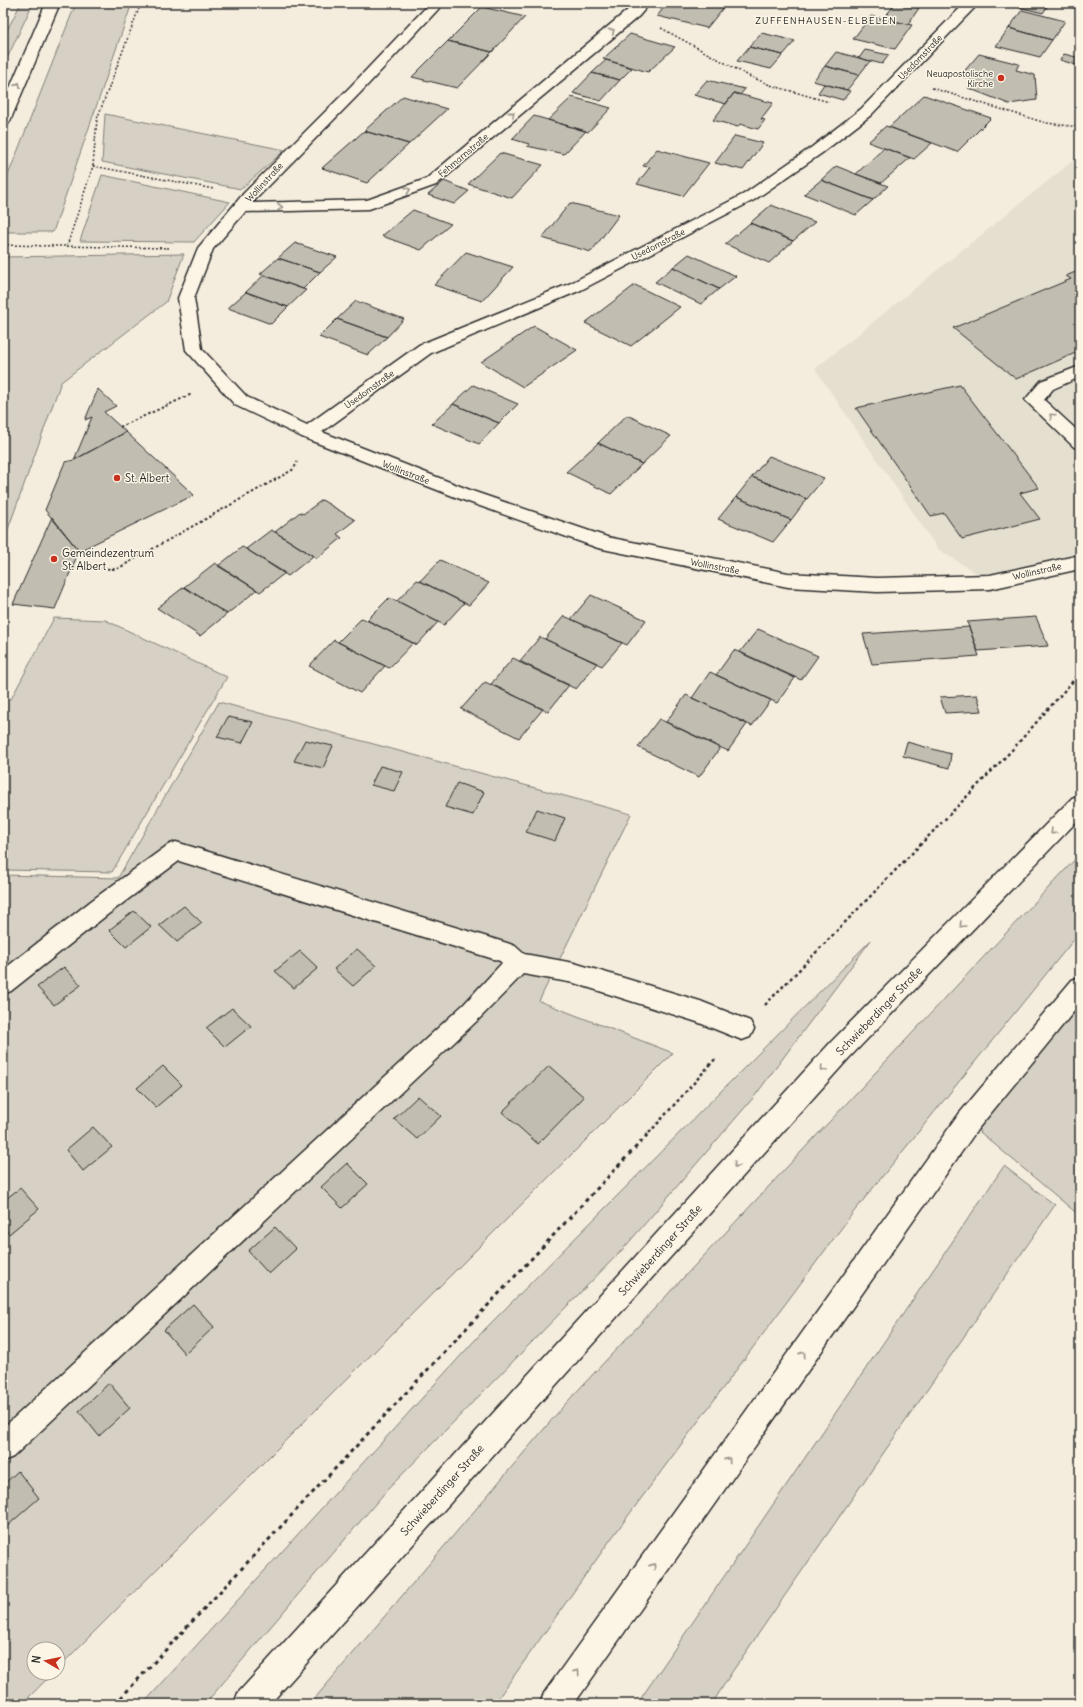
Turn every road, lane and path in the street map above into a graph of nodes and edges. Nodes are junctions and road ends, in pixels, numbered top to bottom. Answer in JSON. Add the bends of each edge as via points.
{"nodes":[{"id":1,"x":53,"y":3,"type":"edge"},
{"id":2,"x":141,"y":3,"type":"edge"},
{"id":3,"x":437,"y":3,"type":"edge"},
{"id":4,"x":972,"y":3,"type":"edge"},
{"id":5,"x":638,"y":8,"type":"edge"},
{"id":6,"x":929,"y":88,"type":"dead end"},
{"id":7,"x":866,"y":112,"type":"junction"},
{"id":8,"x":3,"y":122,"type":"edge"},
{"id":9,"x":1080,"y":126,"type":"edge"},
{"id":10,"x":93,"y":166,"type":"junction"},
{"id":11,"x":245,"y":202,"type":"junction"},
{"id":12,"x":3,"y":245,"type":"edge"},
{"id":13,"x":67,"y":246,"type":"junction"},
{"id":14,"x":206,"y":248,"type":"junction"},
{"id":15,"x":1080,"y":371,"type":"edge"},
{"id":16,"x":187,"y":396,"type":"dead end"},
{"id":17,"x":120,"y":427,"type":"dead end"},
{"id":18,"x":308,"y":433,"type":"junction"},
{"id":19,"x":1080,"y":443,"type":"edge"},
{"id":20,"x":1080,"y":562,"type":"edge"},
{"id":21,"x":72,"y":568,"type":"dead end"},
{"id":22,"x":1080,"y":673,"type":"edge"},
{"id":23,"x":1080,"y":804,"type":"edge"},
{"id":24,"x":518,"y":963,"type":"junction"},
{"id":25,"x":3,"y":984,"type":"edge"},
{"id":26,"x":1080,"y":987,"type":"edge"},
{"id":27,"x":742,"y":1029,"type":"junction"},
{"id":28,"x":3,"y":1447,"type":"edge"},
{"id":29,"x":115,"y":1704,"type":"edge"},
{"id":30,"x":249,"y":1704,"type":"edge"},
{"id":31,"x":555,"y":1704,"type":"edge"}],
"edges":[{"from":8,"to":1,"type":"main road","one_way":true},
{"from":2,"to":10,"type":"path","via":[[97,119]]},
{"from":3,"to":11,"type":"main road","name":"Wollinstraße"},
{"from":4,"to":7,"type":"main road","name":"Usedomstraße"},
{"from":5,"to":7,"type":"path","via":[[749,76],[784,89]]},
{"from":11,"to":5,"type":"main road","name":"Fehmarnstraße","one_way":true,"via":[[369,204],[431,182]]},
{"from":6,"to":9,"type":"path","via":[[1046,123]]},
{"from":7,"to":18,"type":"main road","name":"Usedomstraße","via":[[749,197],[575,287],[425,348]]},
{"from":10,"to":11,"type":"path"},
{"from":10,"to":13,"type":"path"},
{"from":11,"to":14,"type":"main road","name":"Wollinstraße"},
{"from":12,"to":13,"type":"path"},
{"from":13,"to":14,"type":"path"},
{"from":14,"to":18,"type":"main road","name":"Wollinstraße","via":[[186,298],[194,350],[241,400]]},
{"from":19,"to":15,"type":"main road","one_way":true,"via":[[1034,400],[1046,385]]},
{"from":16,"to":17,"type":"path"},
{"from":18,"to":20,"type":"main road","name":"Wollinstraße","via":[[469,496],[605,543],[788,580],[877,585],[990,582]]},
{"from":18,"to":21,"type":"path","via":[[294,469],[164,544],[117,569]]},
{"from":22,"to":27,"type":"path","via":[[1012,750]]},
{"from":23,"to":30,"type":"main road","name":"Schwieberdinger Straße","one_way":true,"via":[[840,1050]]},
{"from":24,"to":25,"type":"main road","via":[[506,953],[176,851]]},
{"from":24,"to":27,"type":"main road","via":[[574,973],[700,1012]]},
{"from":24,"to":28,"type":"main road","via":[[466,1016]]},
{"from":31,"to":26,"type":"main road","one_way":true,"via":[[968,1122]]},
{"from":27,"to":29,"type":"path","via":[[613,1173]]}]}
